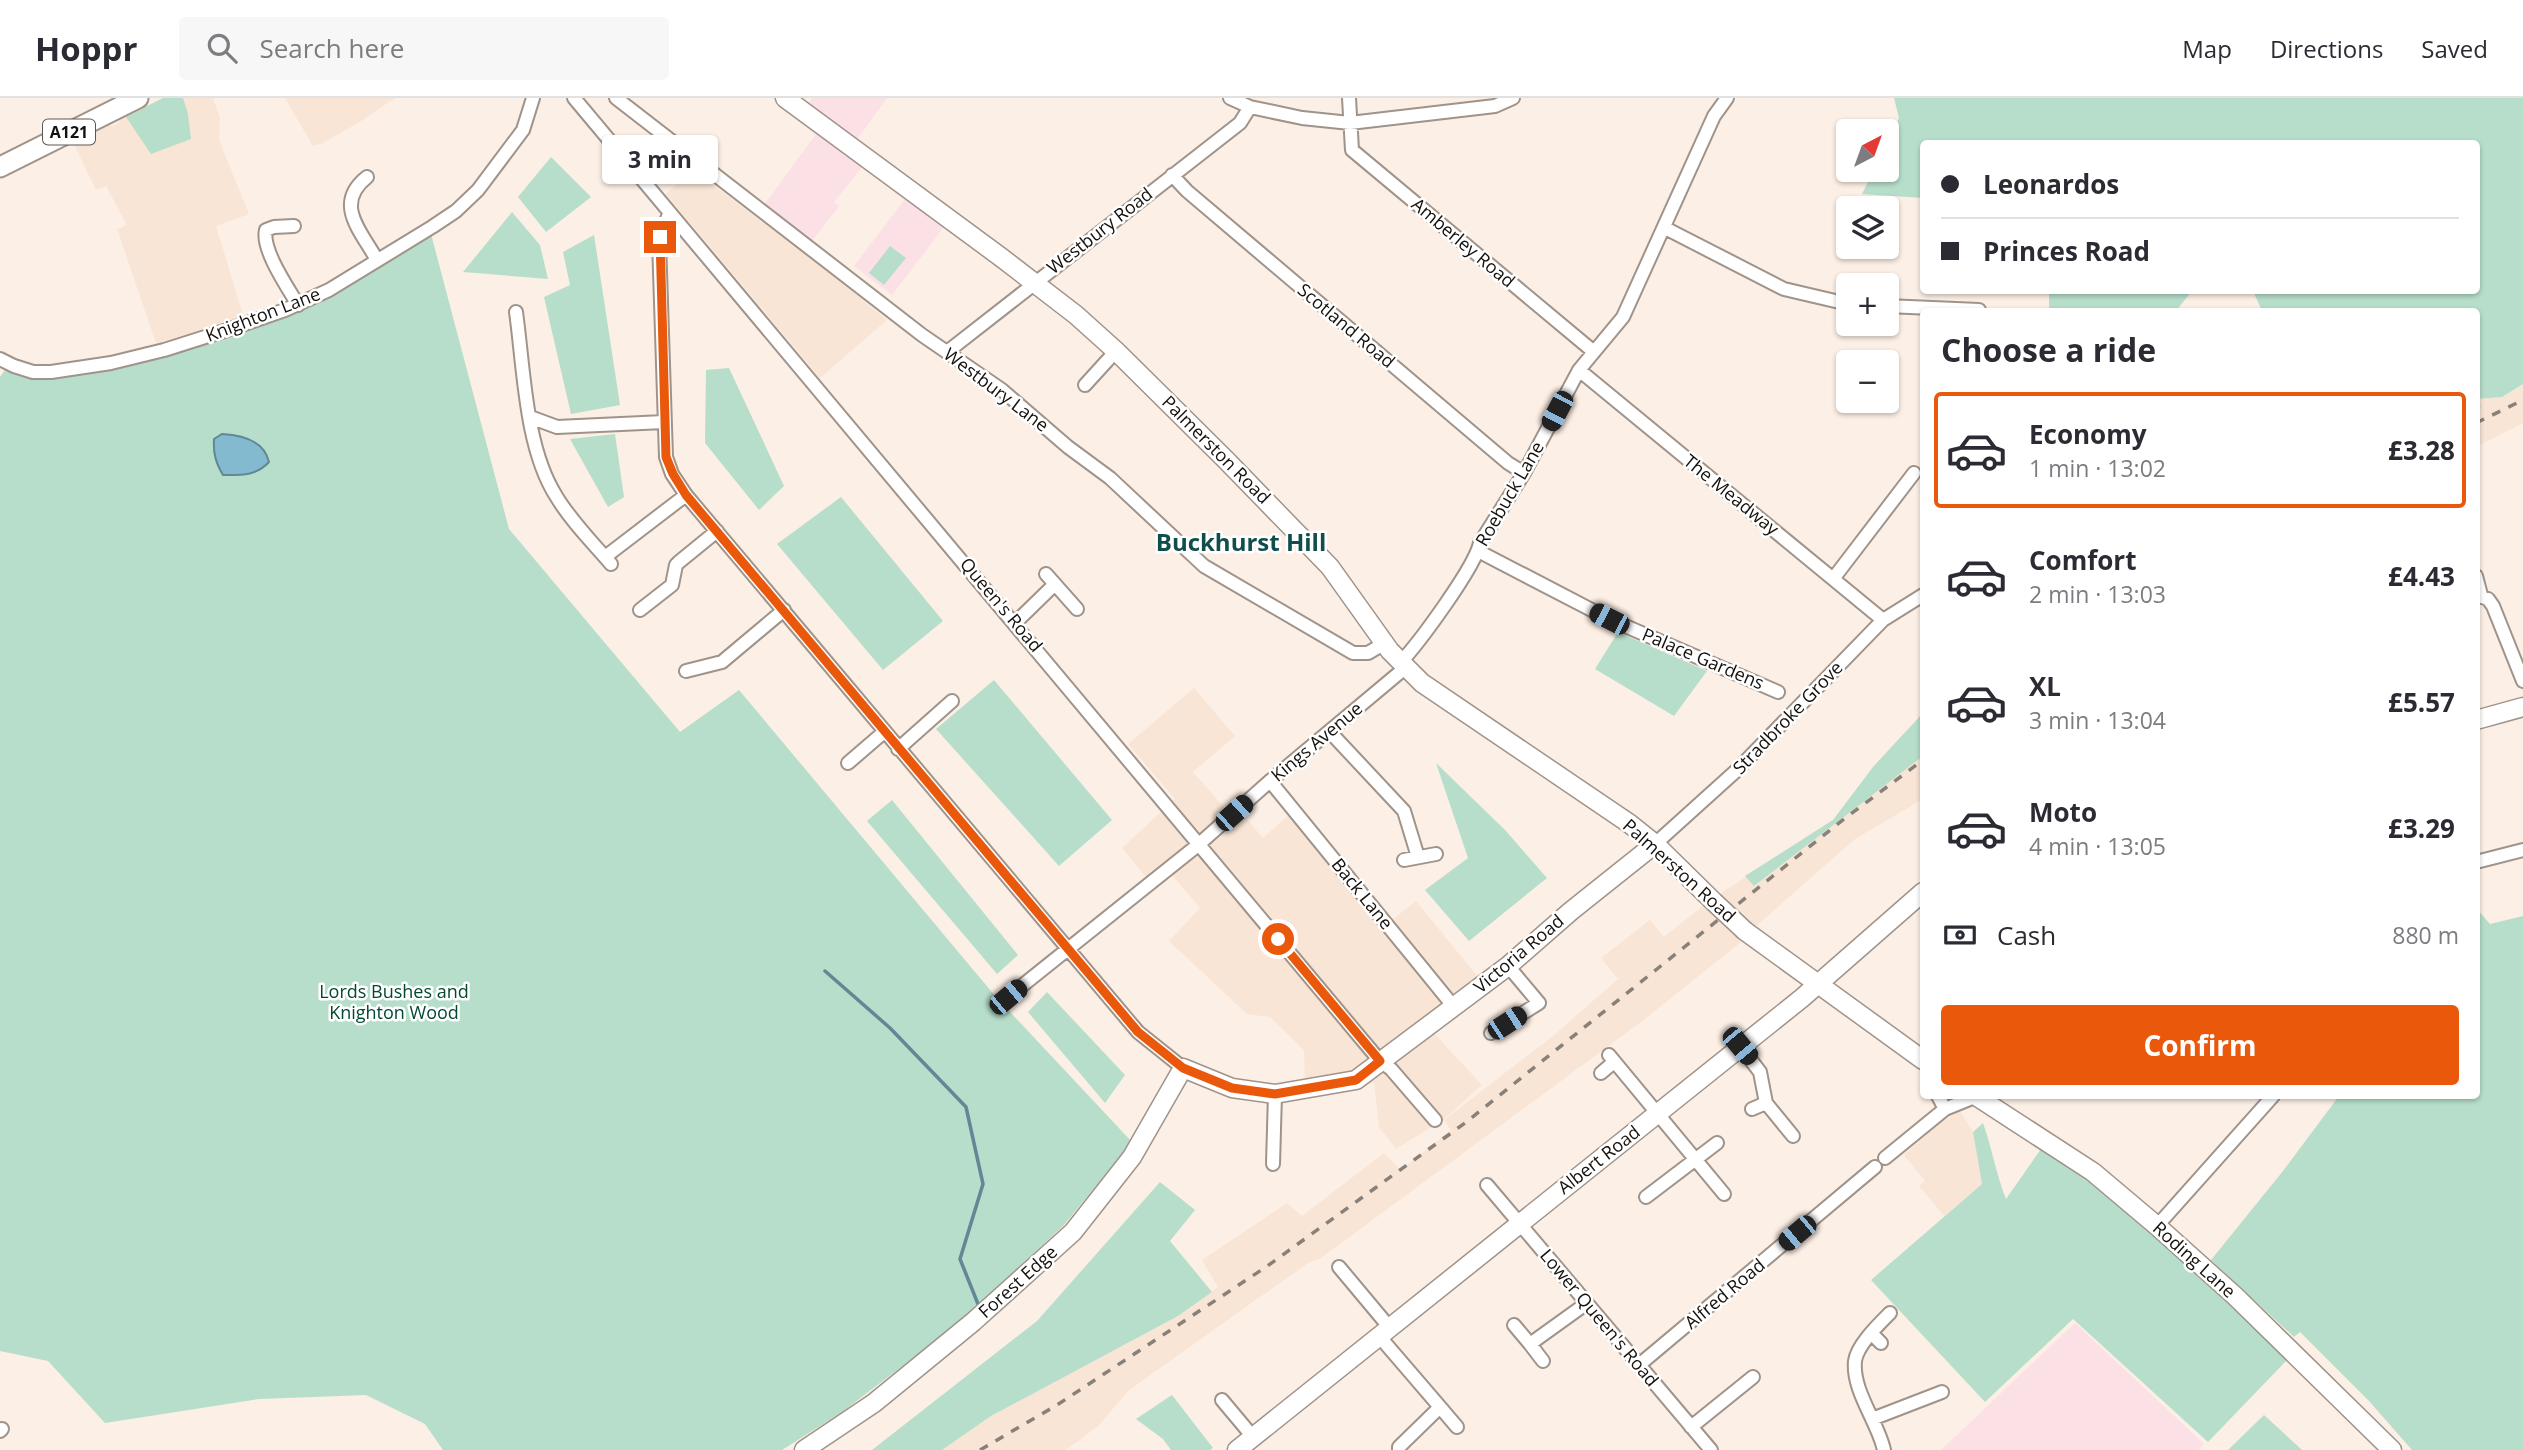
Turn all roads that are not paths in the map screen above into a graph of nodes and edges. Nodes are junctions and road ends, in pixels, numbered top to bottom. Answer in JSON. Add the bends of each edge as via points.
{"nodes":[{"id":1,"x":138,"y":98,"type":"edge"},
{"id":2,"x":533,"y":98,"type":"edge"},
{"id":3,"x":574,"y":98,"type":"edge"},
{"id":4,"x":616,"y":98,"type":"edge"},
{"id":5,"x":785,"y":98,"type":"edge"},
{"id":6,"x":1230,"y":98,"type":"edge"},
{"id":7,"x":1349,"y":98,"type":"edge"},
{"id":8,"x":1513,"y":98,"type":"edge"},
{"id":9,"x":1727,"y":98,"type":"edge"},
{"id":10,"x":1250,"y":107,"type":"junction"},
{"id":11,"x":1350,"y":123,"type":"junction"},
{"id":12,"x":0,"y":167,"type":"edge"},
{"id":13,"x":1171,"y":175,"type":"junction"},
{"id":14,"x":367,"y":177,"type":"dead end"},
{"id":15,"x":670,"y":214,"type":"junction"},
{"id":16,"x":294,"y":226,"type":"dead end"},
{"id":17,"x":1665,"y":228,"type":"junction"},
{"id":18,"x":377,"y":260,"type":"junction"},
{"id":19,"x":1035,"y":282,"type":"junction"},
{"id":20,"x":1836,"y":301,"type":"edge"},
{"id":21,"x":298,"y":305,"type":"junction"},
{"id":22,"x":1899,"y":307,"type":"edge"},
{"id":23,"x":1932,"y":308,"type":"edge"},
{"id":24,"x":516,"y":312,"type":"dead end"},
{"id":25,"x":1116,"y":351,"type":"junction"},
{"id":26,"x":947,"y":352,"type":"junction"},
{"id":27,"x":1594,"y":352,"type":"junction"},
{"id":28,"x":0,"y":359,"type":"edge"},
{"id":29,"x":1579,"y":370,"type":"junction"},
{"id":30,"x":1085,"y":385,"type":"dead end"},
{"id":31,"x":530,"y":417,"type":"junction"},
{"id":32,"x":664,"y":422,"type":"junction"},
{"id":33,"x":1524,"y":473,"type":"junction"},
{"id":34,"x":1914,"y":473,"type":"dead end"},
{"id":35,"x":686,"y":495,"type":"junction"},
{"id":36,"x":717,"y":531,"type":"junction"},
{"id":37,"x":1478,"y":551,"type":"junction"},
{"id":38,"x":1833,"y":579,"type":"junction"},
{"id":39,"x":2480,"y":596,"type":"edge"},
{"id":40,"x":1920,"y":597,"type":"edge"},
{"id":41,"x":1077,"y":609,"type":"dead end"},
{"id":42,"x":640,"y":610,"type":"dead end"},
{"id":43,"x":784,"y":610,"type":"junction"},
{"id":44,"x":1883,"y":620,"type":"junction"},
{"id":45,"x":1015,"y":623,"type":"junction"},
{"id":46,"x":1385,"y":643,"type":"junction"},
{"id":47,"x":1403,"y":666,"type":"junction"},
{"id":48,"x":685,"y":671,"type":"dead end"},
{"id":49,"x":2523,"y":681,"type":"edge"},
{"id":50,"x":1778,"y":692,"type":"dead end"},
{"id":51,"x":952,"y":701,"type":"dead end"},
{"id":52,"x":2523,"y":707,"type":"edge"},
{"id":53,"x":2480,"y":719,"type":"edge"},
{"id":54,"x":884,"y":732,"type":"junction"},
{"id":55,"x":1330,"y":732,"type":"junction"},
{"id":56,"x":898,"y":749,"type":"junction"},
{"id":57,"x":848,"y":763,"type":"dead end"},
{"id":58,"x":1270,"y":781,"type":"junction"},
{"id":59,"x":1655,"y":844,"type":"junction"},
{"id":60,"x":1198,"y":845,"type":"junction"},
{"id":61,"x":2523,"y":850,"type":"edge"},
{"id":62,"x":1436,"y":854,"type":"dead end"},
{"id":63,"x":1418,"y":857,"type":"junction"},
{"id":64,"x":1404,"y":860,"type":"dead end"},
{"id":65,"x":2480,"y":861,"type":"edge"},
{"id":66,"x":1920,"y":895,"type":"edge"},
{"id":67,"x":1067,"y":948,"type":"junction"},
{"id":68,"x":1508,"y":966,"type":"junction"},
{"id":69,"x":1819,"y":983,"type":"junction"},
{"id":70,"x":1008,"y":997,"type":"dead end"},
{"id":71,"x":1454,"y":1007,"type":"junction"},
{"id":72,"x":1491,"y":1033,"type":"dead end"},
{"id":73,"x":1740,"y":1046,"type":"junction"},
{"id":74,"x":1920,"y":1058,"type":"edge"},
{"id":75,"x":1380,"y":1061,"type":"junction"},
{"id":76,"x":1183,"y":1068,"type":"junction"},
{"id":77,"x":1601,"y":1073,"type":"dead end"},
{"id":78,"x":1275,"y":1094,"type":"junction"},
{"id":79,"x":1940,"y":1099,"type":"edge"},
{"id":80,"x":1970,"y":1099,"type":"edge"},
{"id":81,"x":1982,"y":1099,"type":"edge"},
{"id":82,"x":2270,"y":1099,"type":"edge"},
{"id":83,"x":1766,"y":1103,"type":"junction"},
{"id":84,"x":1752,"y":1109,"type":"dead end"},
{"id":85,"x":1945,"y":1109,"type":"junction"},
{"id":86,"x":1657,"y":1113,"type":"junction"},
{"id":87,"x":1431,"y":1116,"type":"dead end"},
{"id":88,"x":1793,"y":1136,"type":"dead end"},
{"id":89,"x":1717,"y":1143,"type":"dead end"},
{"id":90,"x":1885,"y":1158,"type":"dead end"},
{"id":91,"x":1693,"y":1159,"type":"junction"},
{"id":92,"x":1273,"y":1164,"type":"dead end"},
{"id":93,"x":1875,"y":1167,"type":"dead end"},
{"id":94,"x":1487,"y":1185,"type":"dead end"},
{"id":95,"x":1724,"y":1194,"type":"dead end"},
{"id":96,"x":1646,"y":1197,"type":"dead end"},
{"id":97,"x":1519,"y":1223,"type":"junction"},
{"id":98,"x":2157,"y":1226,"type":"junction"},
{"id":99,"x":1339,"y":1267,"type":"dead end"},
{"id":100,"x":1587,"y":1303,"type":"junction"},
{"id":101,"x":1890,"y":1313,"type":"dead end"},
{"id":102,"x":1514,"y":1325,"type":"dead end"},
{"id":103,"x":1385,"y":1332,"type":"junction"},
{"id":104,"x":1871,"y":1333,"type":"junction"},
{"id":105,"x":1881,"y":1343,"type":"dead end"},
{"id":106,"x":1530,"y":1344,"type":"junction"},
{"id":107,"x":1543,"y":1361,"type":"dead end"},
{"id":108,"x":1639,"y":1365,"type":"junction"},
{"id":109,"x":1754,"y":1377,"type":"dead end"},
{"id":110,"x":1942,"y":1392,"type":"dead end"},
{"id":111,"x":1222,"y":1400,"type":"dead end"},
{"id":112,"x":1440,"y":1407,"type":"junction"},
{"id":113,"x":1872,"y":1419,"type":"junction"},
{"id":114,"x":1691,"y":1426,"type":"junction"},
{"id":115,"x":1457,"y":1427,"type":"dead end"},
{"id":116,"x":1253,"y":1437,"type":"junction"},
{"id":117,"x":804,"y":1450,"type":"edge"},
{"id":118,"x":1237,"y":1450,"type":"edge"},
{"id":119,"x":1399,"y":1450,"type":"edge"},
{"id":120,"x":1711,"y":1450,"type":"edge"},
{"id":121,"x":1884,"y":1450,"type":"edge"},
{"id":122,"x":2392,"y":1450,"type":"edge"}],
"edges":[{"from":1,"to":12,"type":"main road","number":"A121"},
{"from":2,"to":18,"type":"street","name":"Knighton Lane","via":[[523,130],[478,190],[432,228]]},
{"from":3,"to":15,"type":"street","name":"Queen's Road"},
{"from":4,"to":26,"type":"street","name":"Westbury Lane"},
{"from":5,"to":19,"type":"main road","name":"Palmerston Road"},
{"from":6,"to":10,"type":"street"},
{"from":7,"to":11,"type":"street","name":"Amberley Road"},
{"from":8,"to":11,"type":"street","via":[[1495,106]]},
{"from":9,"to":17,"type":"street","name":"Roebuck Lane","via":[[1714,116]]},
{"from":10,"to":11,"type":"street"},
{"from":10,"to":13,"type":"street","name":"Westbury Road","via":[[1240,123]]},
{"from":11,"to":27,"type":"street","name":"Amberley Road","via":[[1352,150]]},
{"from":13,"to":19,"type":"street","name":"Westbury Road"},
{"from":13,"to":33,"type":"street","name":"Scotland Road"},
{"from":14,"to":18,"type":"street","via":[[351,194],[350,209]]},
{"from":15,"to":32,"type":"street","via":[[659,240]]},
{"from":15,"to":45,"type":"street","name":"Queen's Road"},
{"from":16,"to":21,"type":"street","via":[[274,227],[265,235],[273,261]]},
{"from":17,"to":20,"type":"street","via":[[1784,289]]},
{"from":17,"to":27,"type":"street","name":"Roebuck Lane","via":[[1623,317]]},
{"from":18,"to":21,"type":"street","name":"Knighton Lane"},
{"from":19,"to":25,"type":"main road","name":"Palmerston Road"},
{"from":19,"to":26,"type":"street","name":"Westbury Road"},
{"from":21,"to":28,"type":"street","name":"Knighton Lane","via":[[111,363],[33,372]]},
{"from":22,"to":23,"type":"street"},
{"from":24,"to":31,"type":"street"},
{"from":25,"to":30,"type":"street"},
{"from":25,"to":46,"type":"main road","name":"Palmerston Road","via":[[1330,567]]},
{"from":26,"to":46,"type":"street","name":"Westbury Lane","via":[[1002,390],[1110,478],[1204,566],[1353,653],[1367,653]]},
{"from":27,"to":29,"type":"street","name":"Roebuck Lane"},
{"from":29,"to":33,"type":"street","name":"Roebuck Lane"},
{"from":29,"to":38,"type":"street","name":"The Meadway"},
{"from":31,"to":32,"type":"street","via":[[557,427]]},
{"from":31,"to":35,"type":"street","via":[[533,440],[555,495],[608,560]]},
{"from":32,"to":35,"type":"street","via":[[666,457]]},
{"from":33,"to":37,"type":"street","name":"Roebuck Lane"},
{"from":34,"to":38,"type":"street"},
{"from":35,"to":36,"type":"street"},
{"from":36,"to":42,"type":"street","via":[[676,565],[672,585]]},
{"from":36,"to":43,"type":"street"},
{"from":37,"to":47,"type":"street","name":"Roebuck Lane"},
{"from":37,"to":50,"type":"street","name":"Palace Gardens","via":[[1609,619]]},
{"from":38,"to":44,"type":"street","name":"The Meadway"},
{"from":39,"to":49,"type":"street","via":[[2493,606]]},
{"from":40,"to":44,"type":"street","name":"Stradbroke Grove"},
{"from":41,"to":45,"type":"street","via":[[1051,579]]},
{"from":43,"to":48,"type":"street","via":[[722,662]]},
{"from":43,"to":54,"type":"street"},
{"from":44,"to":59,"type":"street","name":"Stradbroke Grove","via":[[1737,770]]},
{"from":45,"to":60,"type":"street","name":"Queen's Road"},
{"from":46,"to":47,"type":"main road","name":"Palmerston Road"},
{"from":47,"to":55,"type":"street","name":"Kings Avenue"},
{"from":47,"to":59,"type":"main road","name":"Palmerston Road"},
{"from":51,"to":56,"type":"street"},
{"from":52,"to":53,"type":"main road"},
{"from":54,"to":56,"type":"street"},
{"from":54,"to":57,"type":"street"},
{"from":55,"to":58,"type":"street","name":"Kings Avenue"},
{"from":55,"to":63,"type":"street","via":[[1404,811]]},
{"from":56,"to":67,"type":"street"},
{"from":58,"to":60,"type":"street","name":"Kings Avenue"},
{"from":58,"to":71,"type":"street","name":"Back Lane"},
{"from":59,"to":68,"type":"main road","name":"Victoria Road"},
{"from":59,"to":69,"type":"main road","name":"Palmerston Road","bridge":true,"via":[[1745,931]]},
{"from":60,"to":67,"type":"street","name":"Kings Avenue"},
{"from":60,"to":75,"type":"street","name":"Queen's Road"},
{"from":61,"to":65,"type":"street"},
{"from":62,"to":63,"type":"street"},
{"from":63,"to":64,"type":"street"},
{"from":66,"to":69,"type":"main road","name":"Albert Road"},
{"from":67,"to":70,"type":"street","name":"Kings Avenue"},
{"from":67,"to":76,"type":"street","via":[[1138,1032]]},
{"from":68,"to":71,"type":"main road","name":"Victoria Road"},
{"from":68,"to":72,"type":"street","via":[[1539,1003]]},
{"from":69,"to":73,"type":"main road","name":"Albert Road"},
{"from":69,"to":74,"type":"main road"},
{"from":71,"to":75,"type":"main road","name":"Victoria Road"},
{"from":73,"to":83,"type":"street","via":[[1760,1072]]},
{"from":73,"to":86,"type":"main road","name":"Albert Road"},
{"from":75,"to":78,"type":"main road","name":"Victoria Road","via":[[1356,1080]]},
{"from":75,"to":87,"type":"street","name":"Queen's Road"},
{"from":76,"to":78,"type":"main road","name":"Victoria Road","via":[[1232,1088]]},
{"from":76,"to":117,"type":"main road","name":"Forest Edge","via":[[1132,1157],[1073,1232],[874,1403]]},
{"from":77,"to":86,"type":"street","via":[[1611,1059]]},
{"from":78,"to":92,"type":"street"},
{"from":79,"to":85,"type":"street"},
{"from":80,"to":85,"type":"street"},
{"from":81,"to":98,"type":"main road","name":"Roding Lane","via":[[2093,1172]]},
{"from":82,"to":98,"type":"street"},
{"from":83,"to":84,"type":"street"},
{"from":83,"to":88,"type":"street"},
{"from":85,"to":90,"type":"street"},
{"from":86,"to":91,"type":"street"},
{"from":86,"to":97,"type":"main road","name":"Albert Road"},
{"from":89,"to":91,"type":"street"},
{"from":91,"to":95,"type":"street"},
{"from":91,"to":96,"type":"street"},
{"from":93,"to":108,"type":"street","name":"Alfred Road"},
{"from":94,"to":97,"type":"street","name":"Lower Queen's Road"},
{"from":97,"to":100,"type":"street","name":"Lower Queen's Road"},
{"from":97,"to":103,"type":"main road","name":"Albert Road"},
{"from":98,"to":122,"type":"main road","name":"Roding Lane"},
{"from":99,"to":103,"type":"street"},
{"from":100,"to":106,"type":"street"},
{"from":100,"to":108,"type":"street","name":"Lower Queen's Road"},
{"from":101,"to":104,"type":"street"},
{"from":102,"to":106,"type":"street"},
{"from":103,"to":112,"type":"street"},
{"from":103,"to":116,"type":"main road","name":"Albert Road"},
{"from":104,"to":105,"type":"street"},
{"from":104,"to":113,"type":"street","via":[[1855,1360]]},
{"from":106,"to":107,"type":"street"},
{"from":108,"to":114,"type":"street","name":"Lower Queen's Road"},
{"from":109,"to":114,"type":"street"},
{"from":110,"to":113,"type":"street"},
{"from":111,"to":116,"type":"street"},
{"from":112,"to":115,"type":"street"},
{"from":112,"to":119,"type":"street"},
{"from":113,"to":121,"type":"street"},
{"from":114,"to":120,"type":"street","name":"Lower Queen's Road"},
{"from":116,"to":118,"type":"main road","name":"Albert Road"}]}
